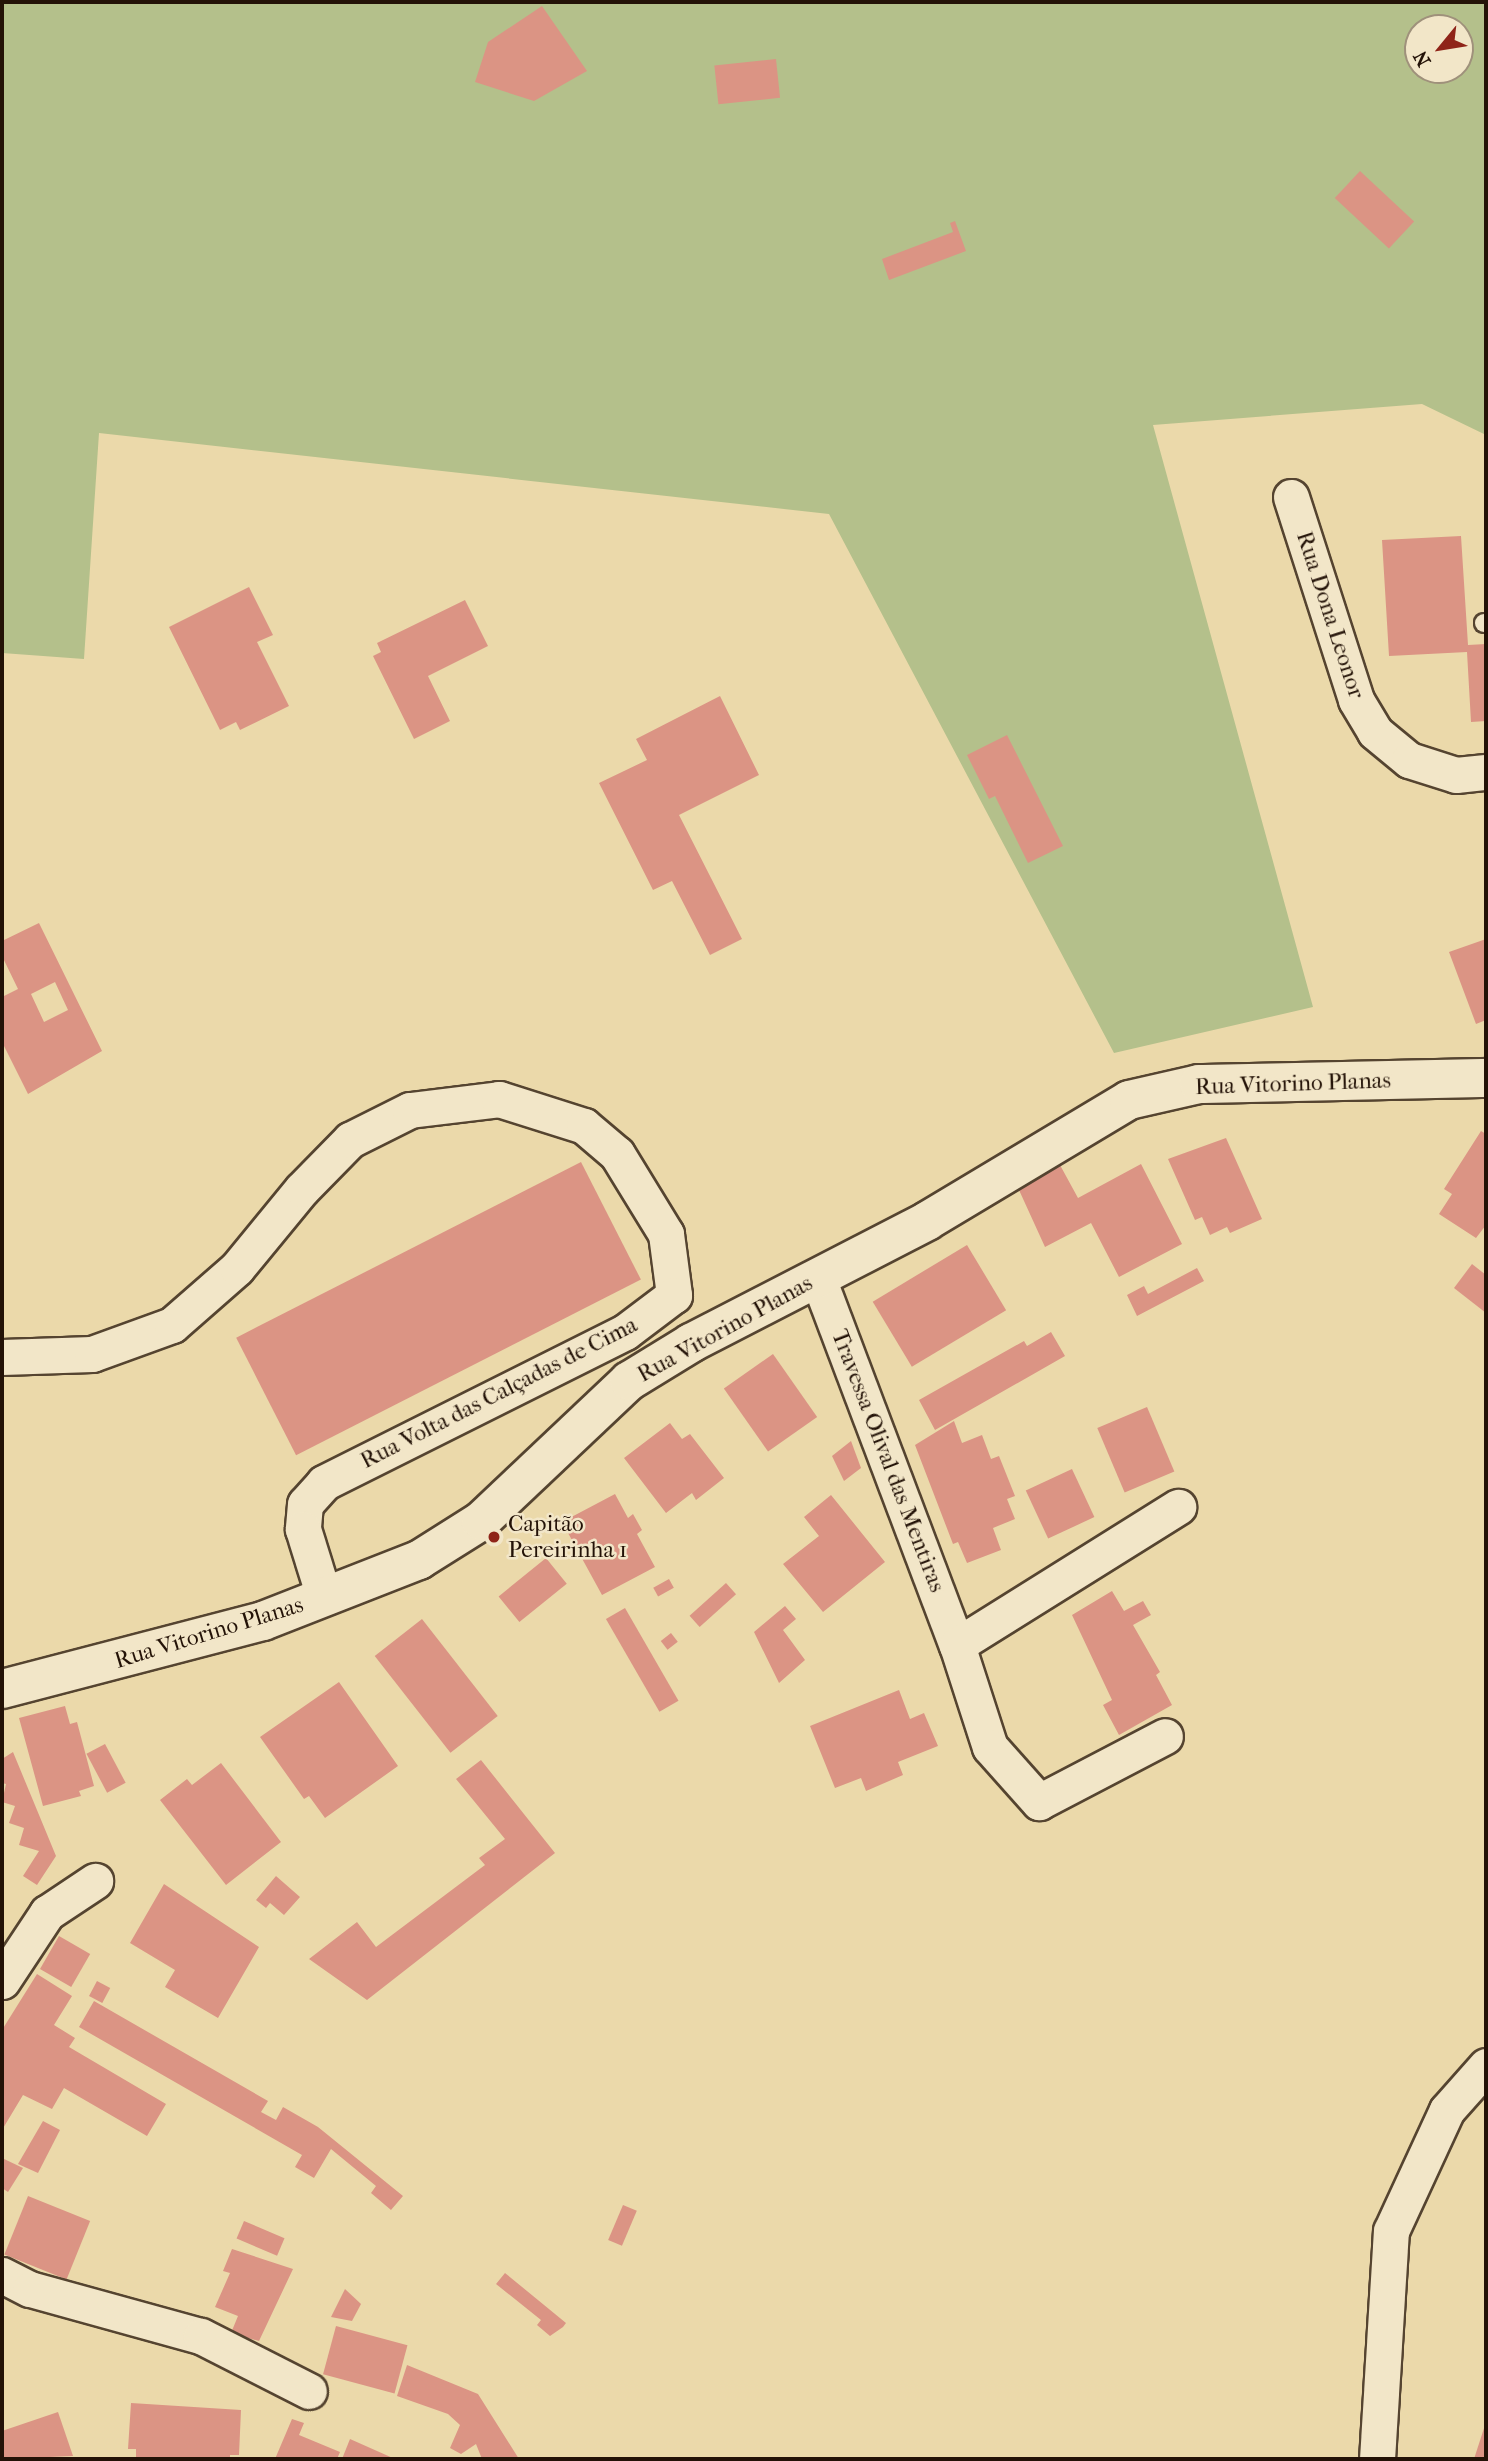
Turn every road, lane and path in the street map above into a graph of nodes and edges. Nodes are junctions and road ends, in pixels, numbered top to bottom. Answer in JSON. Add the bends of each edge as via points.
{"nodes":[{"id":1,"x":1291,"y":497,"type":"dead end"},
{"id":2,"x":1486,"y":772,"type":"edge"},
{"id":3,"x":1486,"y":1078,"type":"edge"},
{"id":4,"x":818,"y":1278,"type":"junction"},
{"id":5,"x":2,"y":1357,"type":"edge"},
{"id":6,"x":1178,"y":1507,"type":"dead end"},
{"id":7,"x":324,"y":1597,"type":"junction"},
{"id":8,"x":957,"y":1645,"type":"junction"},
{"id":9,"x":2,"y":1689,"type":"edge"},
{"id":10,"x":1165,"y":1736,"type":"dead end"},
{"id":11,"x":95,"y":1881,"type":"dead end"},
{"id":12,"x":2,"y":1980,"type":"edge"},
{"id":13,"x":1486,"y":2066,"type":"edge"},
{"id":14,"x":2,"y":2275,"type":"edge"},
{"id":15,"x":309,"y":2391,"type":"dead end"},
{"id":16,"x":1377,"y":2459,"type":"edge"}],
"edges":[{"from":1,"to":2,"type":"street","name":"Rua Dona Leonor","via":[[1356,700],[1374,732],[1409,760],[1455,775]]},
{"from":3,"to":4,"type":"street","name":"Rua Vitorino Planas","via":[[1199,1084],[1129,1100],[928,1221]]},
{"from":4,"to":7,"type":"street","name":"Rua Vitorino Planas","via":[[691,1343],[629,1381],[481,1521],[419,1560]]},
{"from":4,"to":8,"type":"street","name":"Travessa Olival das Mentiras"},
{"from":5,"to":7,"type":"street","name":"Rua Volta das Calçadas de Cima","via":[[92,1354],[172,1325],[237,1268],[302,1189],[350,1140],[410,1110],[499,1099],[584,1126],[617,1154],[666,1234],[674,1295],[625,1332],[324,1483],[305,1504],[303,1529]]},
{"from":6,"to":8,"type":"street"},
{"from":7,"to":9,"type":"street","name":"Rua Vitorino Planas","via":[[251,1625]]},
{"from":8,"to":10,"type":"street","name":"Travessa Olival das Mentiras","via":[[990,1747],[1039,1802]]},
{"from":11,"to":12,"type":"street","via":[[47,1913]]},
{"from":13,"to":16,"type":"street","via":[[1447,2110],[1391,2231]]},
{"from":14,"to":15,"type":"street","via":[[42,2293],[201,2336]]}]}
